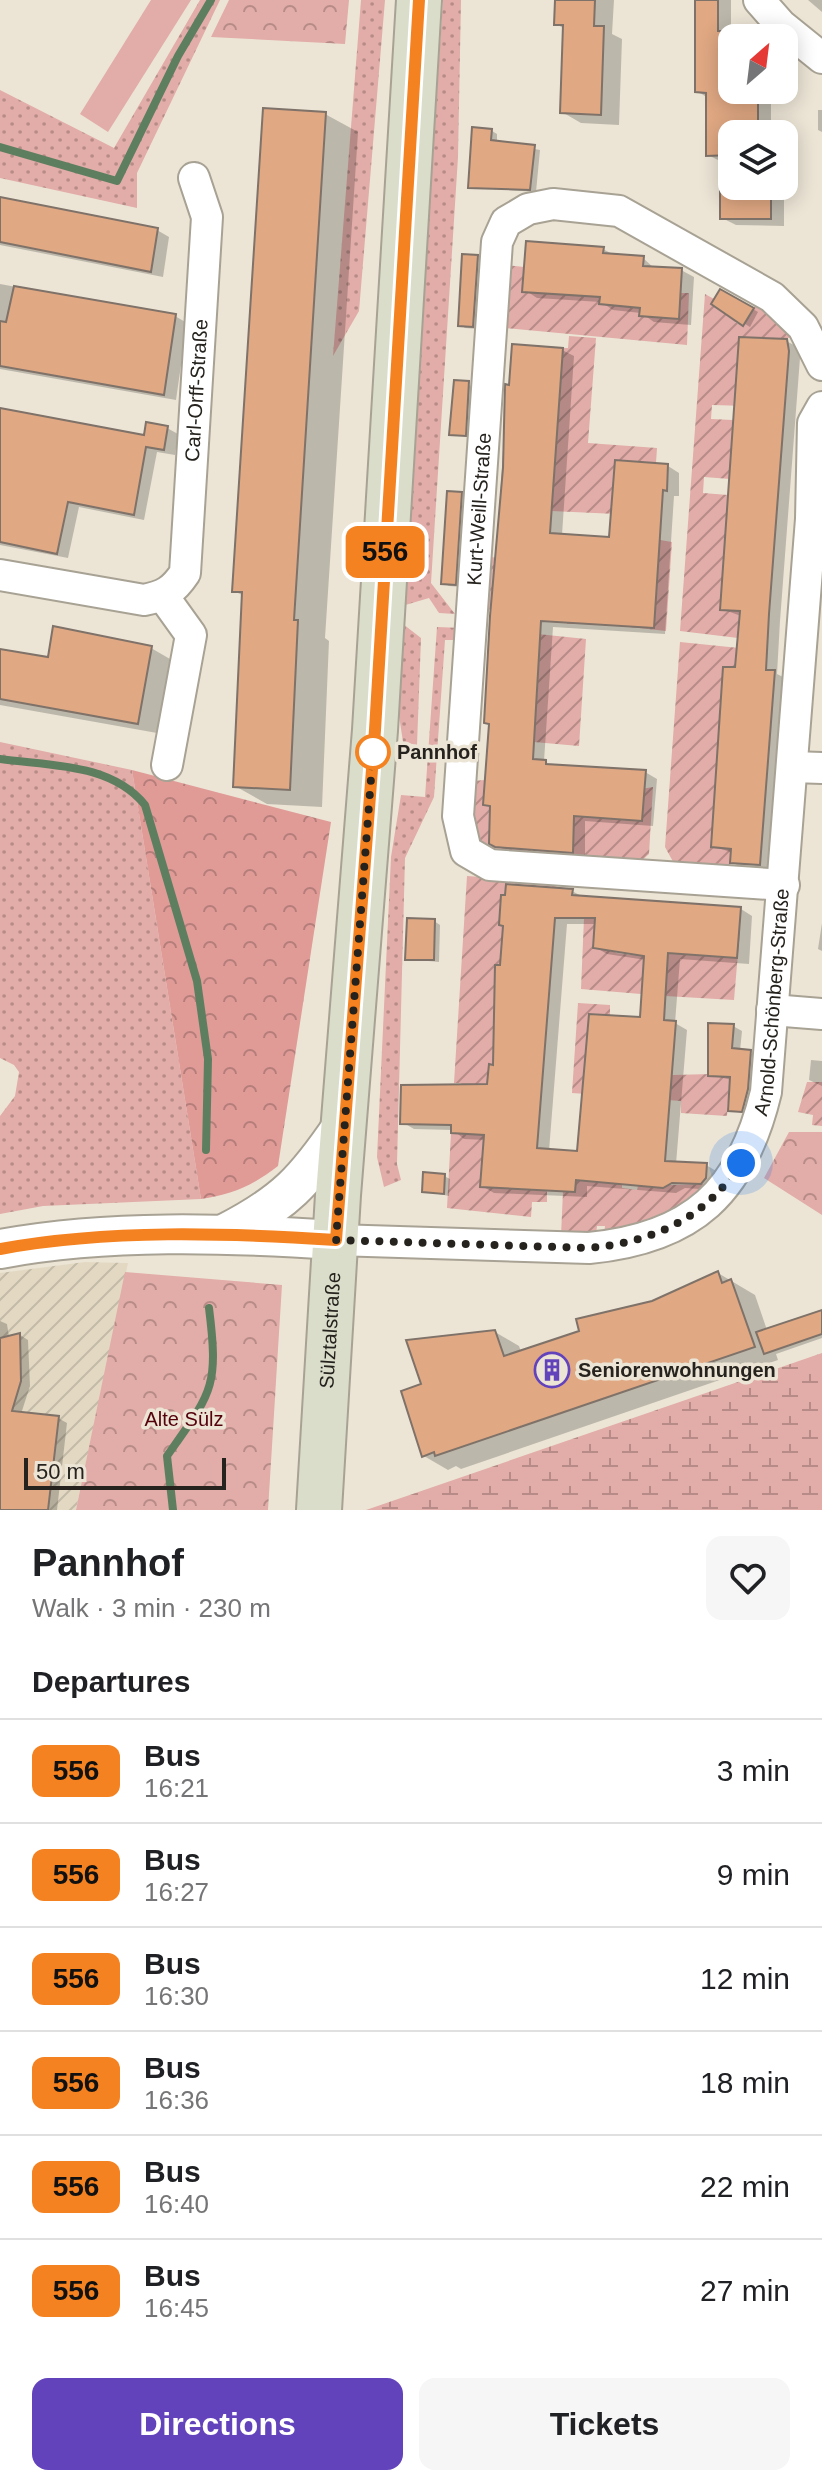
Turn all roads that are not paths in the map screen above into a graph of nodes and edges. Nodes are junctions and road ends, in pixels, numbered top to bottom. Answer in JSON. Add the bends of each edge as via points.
{"nodes":[{"id":1,"x":419,"y":0,"type":"edge"},
{"id":2,"x":759,"y":0,"type":"edge"},
{"id":3,"x":822,"y":58,"type":"edge"},
{"id":4,"x":194,"y":178,"type":"dead end"},
{"id":5,"x":822,"y":365,"type":"edge"},
{"id":6,"x":822,"y":407,"type":"edge"},
{"id":7,"x":817,"y":522,"type":"edge"},
{"id":8,"x":0,"y":575,"type":"edge"},
{"id":9,"x":163,"y":596,"type":"junction"},
{"id":10,"x":167,"y":765,"type":"dead end"},
{"id":11,"x":808,"y":768,"type":"edge"},
{"id":12,"x":784,"y":885,"type":"junction"},
{"id":13,"x":772,"y":1010,"type":"junction"},
{"id":14,"x":822,"y":1014,"type":"edge"},
{"id":15,"x":343,"y":1125,"type":"junction"},
{"id":16,"x":221,"y":1236,"type":"junction"},
{"id":17,"x":336,"y":1240,"type":"junction"},
{"id":18,"x":0,"y":1249,"type":"edge"},
{"id":19,"x":319,"y":1510,"type":"edge"}],
"edges":[{"from":1,"to":15,"type":"main road","name":"Sülztalstraße","via":[[379,660]]},
{"from":2,"to":3,"type":"street"},
{"from":4,"to":9,"type":"street","name":"Carl-Orff-Straße","via":[[207,217],[185,573]]},
{"from":5,"to":12,"type":"street","name":"Kurt-Weill-Straße","via":[[803,327],[772,297],[619,211],[553,204],[528,209],[506,222],[497,242],[459,801],[461,840],[476,860],[490,865]]},
{"from":6,"to":7,"type":"street","name":"Arnold-Schönberg-Straße","via":[[813,423]]},
{"from":7,"to":11,"type":"street","name":"Arnold-Schönberg-Straße"},
{"from":8,"to":9,"type":"street","via":[[122,598]]},
{"from":9,"to":10,"type":"street","via":[[191,635]]},
{"from":11,"to":12,"type":"street","name":"Arnold-Schönberg-Straße"},
{"from":12,"to":13,"type":"street","name":"Arnold-Schönberg-Straße"},
{"from":13,"to":14,"type":"street"},
{"from":13,"to":17,"type":"street","name":"Arnold-Schönberg-Straße","via":[[766,1092],[752,1145],[732,1177],[676,1226],[625,1244],[589,1248]]},
{"from":15,"to":16,"type":"street","via":[[296,1189],[267,1213]]},
{"from":15,"to":17,"type":"main road","name":"Sülztalstraße"},
{"from":16,"to":17,"type":"street"},
{"from":16,"to":18,"type":"street"},
{"from":17,"to":19,"type":"main road","name":"Sülztalstraße"}]}
